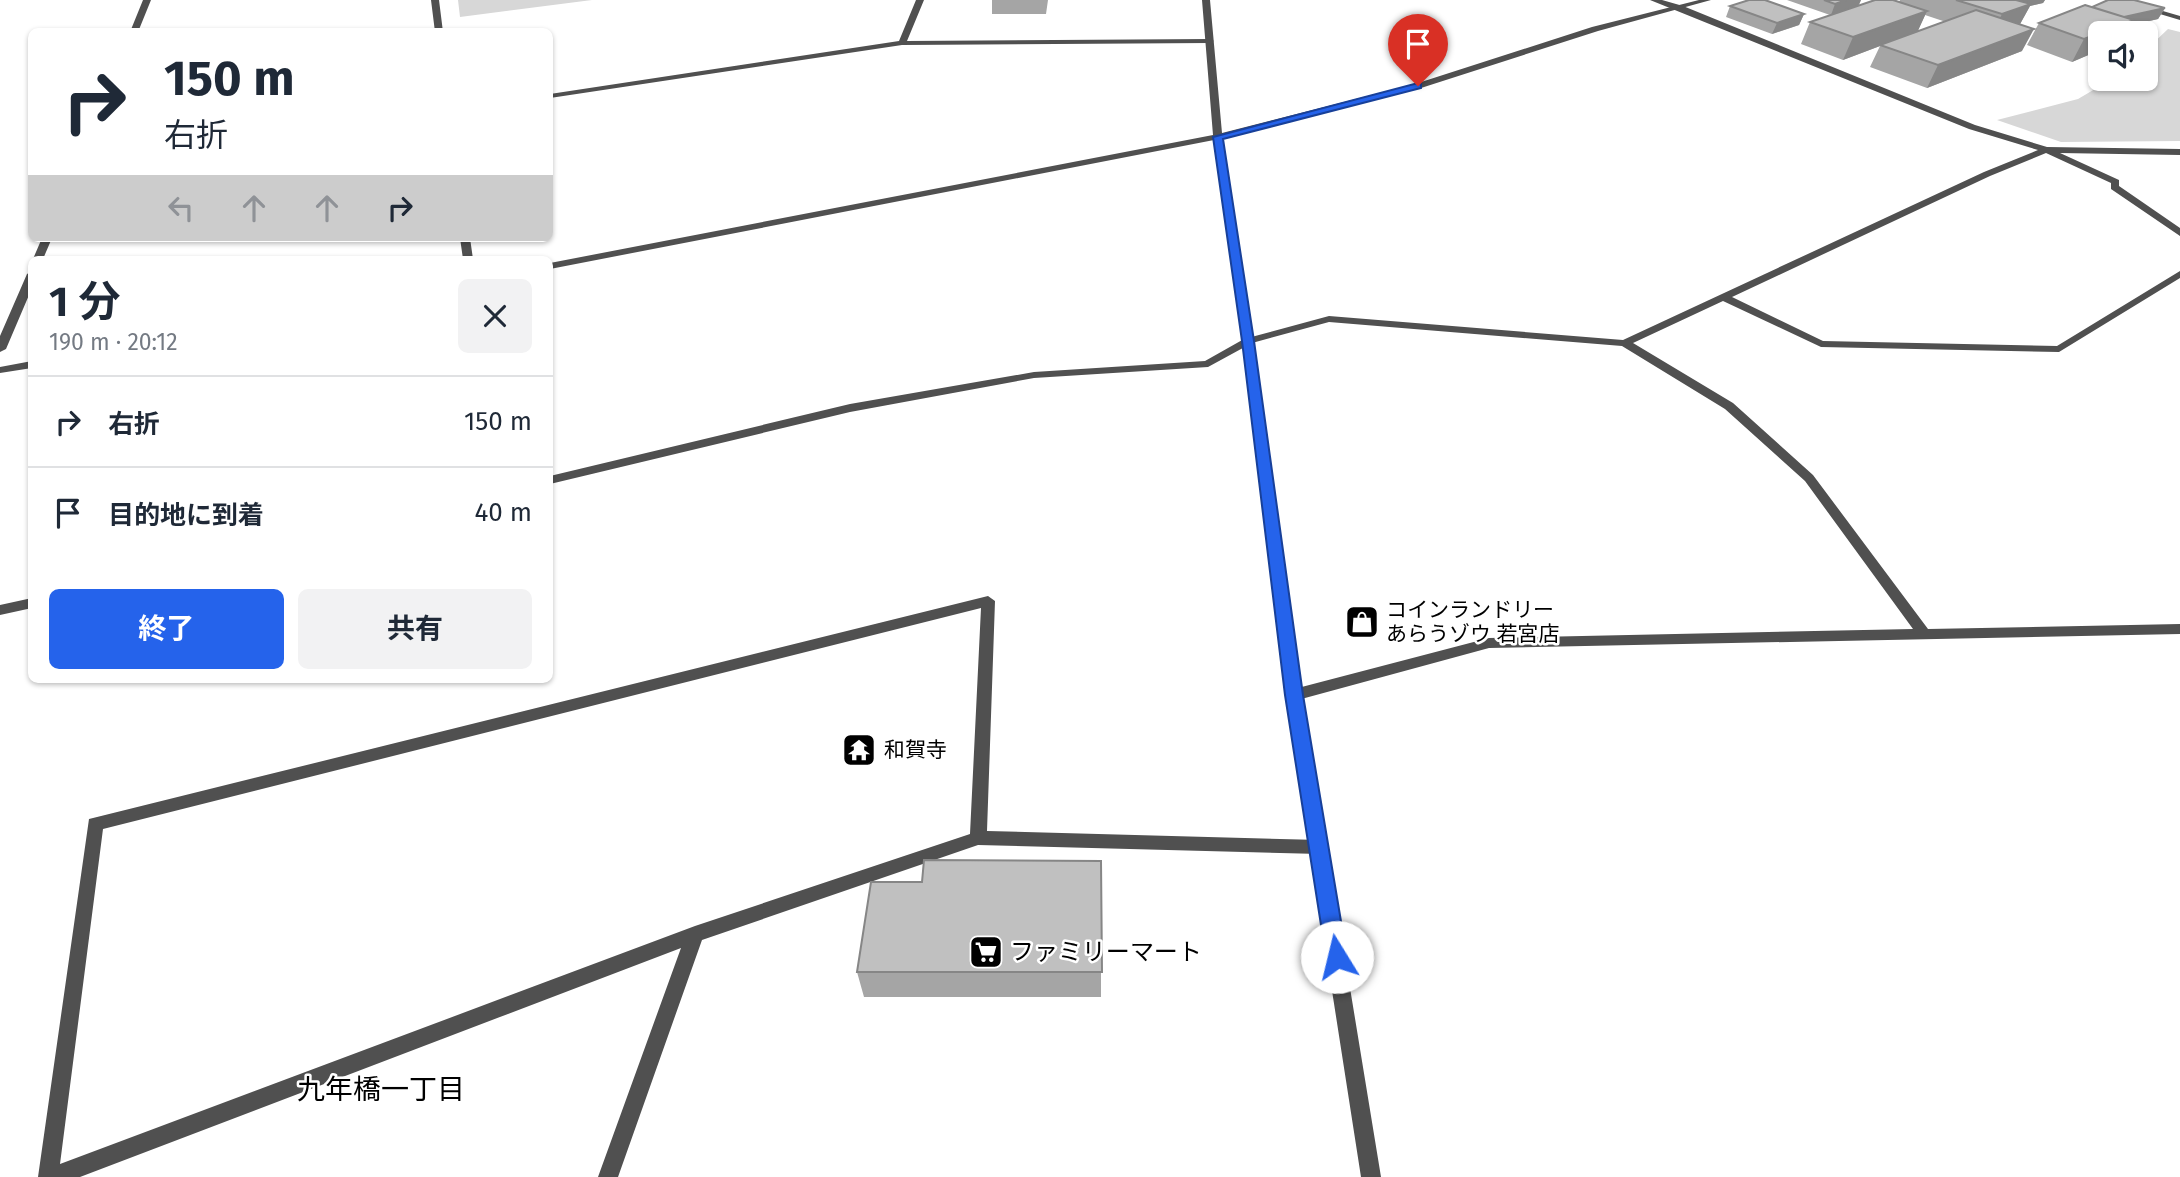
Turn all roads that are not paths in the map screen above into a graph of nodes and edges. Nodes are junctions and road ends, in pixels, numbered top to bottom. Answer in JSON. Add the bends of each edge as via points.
{"nodes":[{"id":1,"x":147,"y":0,"type":"edge"},
{"id":2,"x":435,"y":0,"type":"edge"},
{"id":3,"x":920,"y":0,"type":"edge"},
{"id":4,"x":1206,"y":0,"type":"edge"},
{"id":5,"x":1654,"y":0,"type":"edge"},
{"id":6,"x":1707,"y":0,"type":"edge"},
{"id":7,"x":2117,"y":0,"type":"edge"},
{"id":8,"x":1680,"y":8,"type":"junction"},
{"id":9,"x":2180,"y":18,"type":"edge"},
{"id":10,"x":136,"y":28,"type":"edge"},
{"id":11,"x":438,"y":28,"type":"edge"},
{"id":12,"x":1210,"y":41,"type":"junction"},
{"id":13,"x":902,"y":43,"type":"junction"},
{"id":14,"x":553,"y":96,"type":"edge"},
{"id":15,"x":1218,"y":137,"type":"junction"},
{"id":16,"x":2046,"y":150,"type":"junction"},
{"id":17,"x":2180,"y":152,"type":"edge"},
{"id":18,"x":2180,"y":233,"type":"edge"},
{"id":19,"x":553,"y":265,"type":"edge"},
{"id":20,"x":2180,"y":274,"type":"edge"},
{"id":21,"x":28,"y":283,"type":"edge"},
{"id":22,"x":1723,"y":297,"type":"junction"},
{"id":23,"x":1248,"y":341,"type":"junction"},
{"id":24,"x":1625,"y":343,"type":"junction"},
{"id":25,"x":0,"y":349,"type":"edge"},
{"id":26,"x":28,"y":366,"type":"edge"},
{"id":27,"x":0,"y":370,"type":"edge"},
{"id":28,"x":553,"y":479,"type":"edge"},
{"id":29,"x":28,"y":604,"type":"edge"},
{"id":30,"x":0,"y":610,"type":"edge"},
{"id":31,"x":2180,"y":629,"type":"edge"},
{"id":32,"x":1924,"y":634,"type":"junction"},
{"id":33,"x":1294,"y":695,"type":"junction"},
{"id":34,"x":978,"y":838,"type":"junction"},
{"id":35,"x":1320,"y":847,"type":"junction"},
{"id":36,"x":695,"y":934,"type":"junction"},
{"id":37,"x":50,"y":1177,"type":"edge"},
{"id":38,"x":608,"y":1177,"type":"edge"},
{"id":39,"x":1371,"y":1177,"type":"edge"}],
"edges":[{"from":1,"to":10,"type":"street"},
{"from":2,"to":11,"type":"street"},
{"from":3,"to":13,"type":"street"},
{"from":4,"to":12,"type":"street"},
{"from":5,"to":8,"type":"street"},
{"from":6,"to":8,"type":"street"},
{"from":7,"to":9,"type":"street"},
{"from":8,"to":15,"type":"street","via":[[1595,29],[1418,86]]},
{"from":8,"to":16,"type":"street","via":[[1972,127]]},
{"from":12,"to":13,"type":"street"},
{"from":12,"to":15,"type":"street"},
{"from":13,"to":14,"type":"street"},
{"from":15,"to":19,"type":"street"},
{"from":15,"to":23,"type":"street"},
{"from":16,"to":17,"type":"street"},
{"from":16,"to":18,"type":"street","via":[[2116,182],[2114,187]]},
{"from":16,"to":22,"type":"street"},
{"from":20,"to":22,"type":"street","via":[[2059,349],[1821,344]]},
{"from":21,"to":25,"type":"street"},
{"from":22,"to":24,"type":"street"},
{"from":23,"to":24,"type":"street","via":[[1329,319]]},
{"from":23,"to":28,"type":"street","via":[[1208,364],[1008,379],[850,408]]},
{"from":23,"to":33,"type":"street"},
{"from":24,"to":32,"type":"street","via":[[1729,406],[1808,478]]},
{"from":26,"to":27,"type":"street"},
{"from":29,"to":30,"type":"street"},
{"from":31,"to":32,"type":"street"},
{"from":32,"to":33,"type":"street","via":[[1489,643]]},
{"from":33,"to":35,"type":"street"},
{"from":34,"to":35,"type":"street"},
{"from":34,"to":36,"type":"street"},
{"from":34,"to":37,"type":"street","via":[[988,601],[94,824]]},
{"from":35,"to":39,"type":"street"},
{"from":36,"to":37,"type":"street"},
{"from":36,"to":38,"type":"street"}]}
